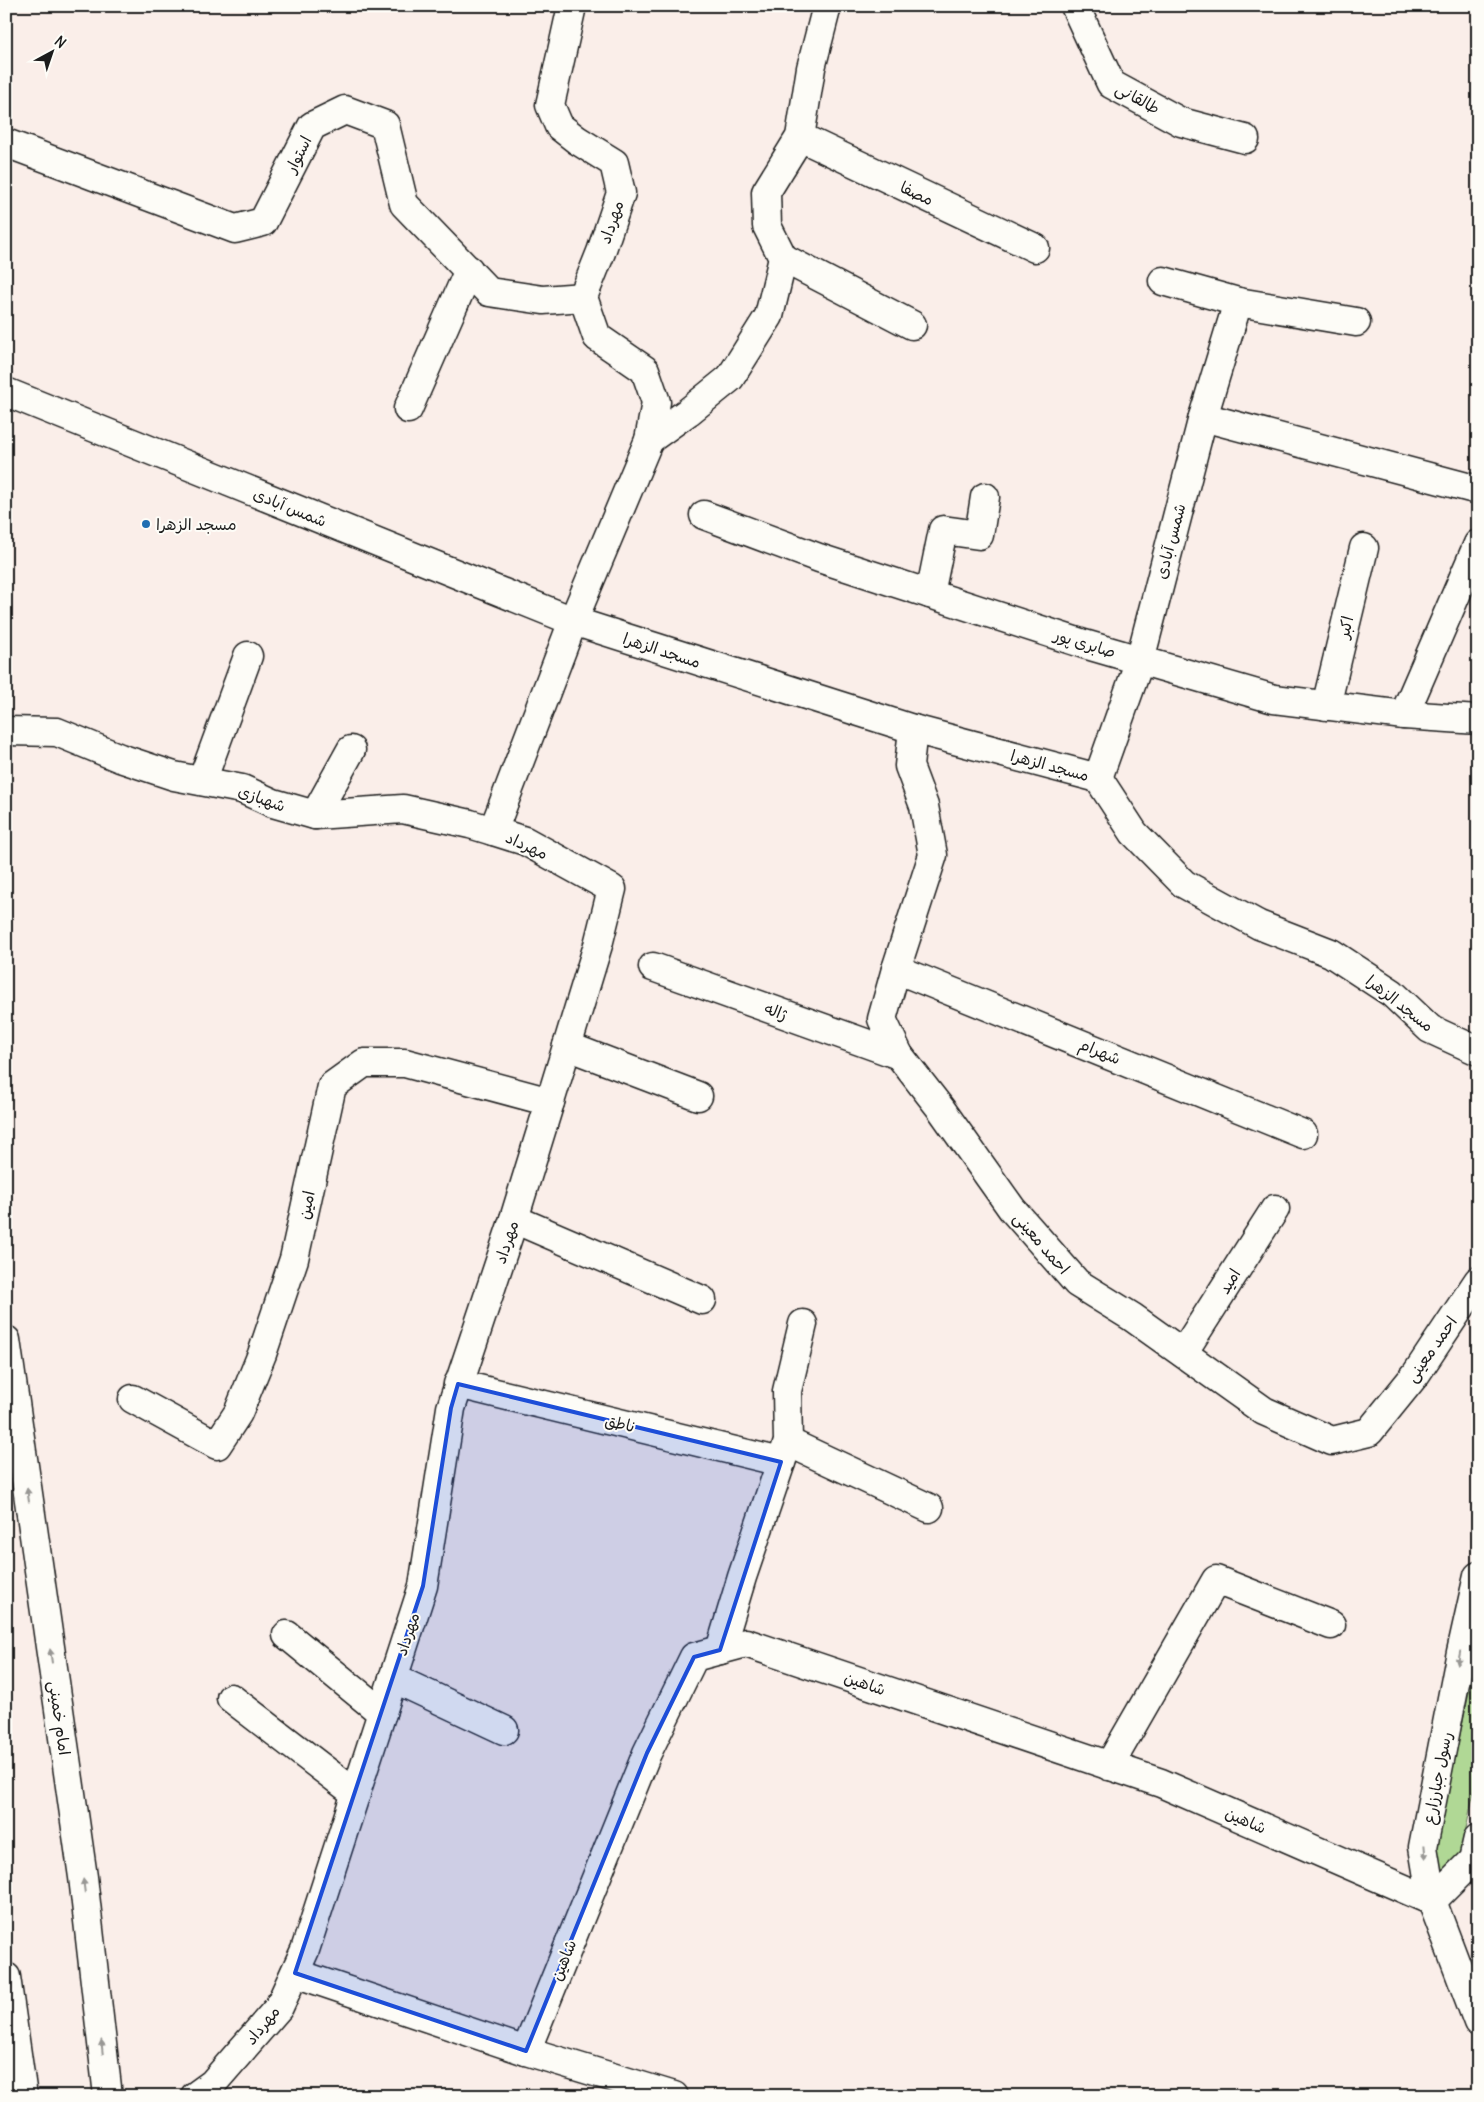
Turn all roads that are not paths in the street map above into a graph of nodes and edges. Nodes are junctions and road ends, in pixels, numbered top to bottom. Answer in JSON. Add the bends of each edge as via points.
{"nodes":[{"id":1,"x":572,"y":6,"type":"edge"},
{"id":2,"x":827,"y":6,"type":"edge"},
{"id":3,"x":1075,"y":6,"type":"edge"},
{"id":4,"x":800,"y":137,"type":"junction"},
{"id":5,"x":1245,"y":139,"type":"dead end"},
{"id":6,"x":6,"y":143,"type":"edge"},
{"id":7,"x":1034,"y":248,"type":"dead end"},
{"id":8,"x":783,"y":258,"type":"junction"},
{"id":9,"x":469,"y":270,"type":"junction"},
{"id":10,"x":1163,"y":281,"type":"dead end"},
{"id":11,"x":583,"y":297,"type":"junction"},
{"id":12,"x":1238,"y":302,"type":"junction"},
{"id":13,"x":1356,"y":322,"type":"dead end"},
{"id":14,"x":912,"y":325,"type":"dead end"},
{"id":15,"x":6,"y":392,"type":"edge"},
{"id":16,"x":408,"y":409,"type":"dead end"},
{"id":17,"x":1203,"y":417,"type":"junction"},
{"id":18,"x":648,"y":440,"type":"junction"},
{"id":19,"x":1478,"y":490,"type":"edge"},
{"id":20,"x":986,"y":497,"type":"dead end"},
{"id":21,"x":704,"y":515,"type":"dead end"},
{"id":22,"x":1478,"y":544,"type":"edge"},
{"id":23,"x":1364,"y":548,"type":"dead end"},
{"id":24,"x":930,"y":594,"type":"junction"},
{"id":25,"x":573,"y":621,"type":"junction"},
{"id":26,"x":248,"y":656,"type":"dead end"},
{"id":27,"x":1140,"y":660,"type":"junction"},
{"id":28,"x":1326,"y":706,"type":"junction"},
{"id":29,"x":1404,"y":715,"type":"junction"},
{"id":30,"x":1478,"y":720,"type":"edge"},
{"id":31,"x":913,"y":729,"type":"junction"},
{"id":32,"x":6,"y":731,"type":"edge"},
{"id":33,"x":351,"y":750,"type":"dead end"},
{"id":34,"x":1098,"y":778,"type":"junction"},
{"id":35,"x":202,"y":781,"type":"junction"},
{"id":36,"x":314,"y":815,"type":"junction"},
{"id":37,"x":492,"y":831,"type":"junction"},
{"id":38,"x":654,"y":967,"type":"dead end"},
{"id":39,"x":896,"y":969,"type":"junction"},
{"id":40,"x":567,"y":1046,"type":"junction"},
{"id":41,"x":1478,"y":1051,"type":"edge"},
{"id":42,"x":899,"y":1055,"type":"junction"},
{"id":43,"x":698,"y":1096,"type":"dead end"},
{"id":44,"x":550,"y":1102,"type":"junction"},
{"id":45,"x":1303,"y":1134,"type":"dead end"},
{"id":46,"x":1275,"y":1209,"type":"dead end"},
{"id":47,"x":514,"y":1219,"type":"junction"},
{"id":48,"x":1478,"y":1281,"type":"edge"},
{"id":49,"x":702,"y":1300,"type":"dead end"},
{"id":50,"x":803,"y":1324,"type":"dead end"},
{"id":51,"x":6,"y":1340,"type":"edge"},
{"id":52,"x":1183,"y":1353,"type":"junction"},
{"id":53,"x":458,"y":1384,"type":"junction"},
{"id":54,"x":133,"y":1399,"type":"dead end"},
{"id":55,"x":784,"y":1452,"type":"junction"},
{"id":56,"x":929,"y":1508,"type":"dead end"},
{"id":57,"x":1478,"y":1576,"type":"edge"},
{"id":58,"x":1331,"y":1625,"type":"dead end"},
{"id":59,"x":287,"y":1635,"type":"dead end"},
{"id":60,"x":720,"y":1650,"type":"junction"},
{"id":61,"x":393,"y":1678,"type":"junction"},
{"id":62,"x":231,"y":1698,"type":"dead end"},
{"id":63,"x":382,"y":1713,"type":"junction"},
{"id":64,"x":504,"y":1730,"type":"dead end"},
{"id":65,"x":1109,"y":1766,"type":"junction"},
{"id":66,"x":356,"y":1794,"type":"junction"},
{"id":67,"x":1478,"y":1838,"type":"edge"},
{"id":68,"x":1432,"y":1901,"type":"junction"},
{"id":69,"x":295,"y":1973,"type":"junction"},
{"id":70,"x":6,"y":1977,"type":"edge"},
{"id":71,"x":1478,"y":2022,"type":"edge"},
{"id":72,"x":526,"y":2051,"type":"junction"},
{"id":73,"x":23,"y":2096,"type":"edge"},
{"id":74,"x":108,"y":2096,"type":"edge"},
{"id":75,"x":195,"y":2096,"type":"edge"},
{"id":76,"x":674,"y":2096,"type":"edge"}],
"edges":[{"from":1,"to":11,"type":"street","name":"مهرداد","via":[[550,105],[559,126],[614,163],[621,193]]},
{"from":2,"to":4,"type":"street","via":[[811,68]]},
{"from":3,"to":5,"type":"street","name":"طالقانی","via":[[1111,84],[1181,122]]},
{"from":4,"to":7,"type":"street","name":"مصفا"},
{"from":4,"to":8,"type":"street","via":[[766,192],[767,226]]},
{"from":6,"to":9,"type":"street","name":"استوار","via":[[234,229],[263,222],[312,126],[345,110],[385,125],[404,204]]},
{"from":8,"to":14,"type":"street"},
{"from":8,"to":18,"type":"street","via":[[769,316],[730,378]]},
{"from":9,"to":11,"type":"street","name":"استوار","via":[[489,292],[543,300]]},
{"from":9,"to":16,"type":"street"},
{"from":10,"to":12,"type":"street"},
{"from":11,"to":18,"type":"street","name":"مهرداد","via":[[597,337],[645,370],[656,402]]},
{"from":12,"to":13,"type":"street"},
{"from":12,"to":17,"type":"street","name":"شمس آبادی"},
{"from":15,"to":25,"type":"street","name":"شمس آبادی"},
{"from":17,"to":19,"type":"street"},
{"from":17,"to":27,"type":"street","name":"شمس آبادی"},
{"from":18,"to":25,"type":"street","name":"مهرداد"},
{"from":20,"to":24,"type":"street","via":[[980,535],[943,530]]},
{"from":21,"to":24,"type":"street","name":"صابری پور","via":[[819,558]]},
{"from":22,"to":29,"type":"street"},
{"from":23,"to":28,"type":"street","name":"اکبر"},
{"from":24,"to":27,"type":"street","name":"صابری پور"},
{"from":25,"to":31,"type":"street","name":"مسجد الزهرا"},
{"from":25,"to":37,"type":"street","name":"مهرداد"},
{"from":26,"to":35,"type":"street"},
{"from":27,"to":28,"type":"street","name":"صابری پور","via":[[1274,699]]},
{"from":27,"to":34,"type":"street","name":"شمس آبادی"},
{"from":28,"to":29,"type":"street","name":"صابری پور"},
{"from":29,"to":30,"type":"street","name":"صابری پور"},
{"from":31,"to":34,"type":"street","name":"مسجد الزهرا"},
{"from":31,"to":39,"type":"street","name":"احمد معینی","via":[[909,766],[924,806],[933,855]]},
{"from":32,"to":35,"type":"street","name":"شهبازی","via":[[57,732],[120,758],[174,776]]},
{"from":33,"to":36,"type":"street"},
{"from":34,"to":41,"type":"street","name":"مسجد الزهرا","via":[[1134,832],[1184,884],[1259,925],[1331,953],[1392,993],[1430,1029]]},
{"from":35,"to":36,"type":"street","name":"شهبازی","via":[[242,789],[272,803]]},
{"from":36,"to":37,"type":"street","name":"شهبازی","via":[[403,809]]},
{"from":37,"to":40,"type":"street","name":"مهرداد","via":[[525,841],[612,889]]},
{"from":38,"to":42,"type":"street","name":"ژاله"},
{"from":39,"to":42,"type":"street","name":"احمد معینی","via":[[882,1019]]},
{"from":39,"to":45,"type":"street","name":"شهرام"},
{"from":40,"to":43,"type":"street"},
{"from":40,"to":44,"type":"street","name":"مهرداد"},
{"from":42,"to":52,"type":"street","name":"احمد معینی","via":[[1012,1209],[1077,1283]]},
{"from":44,"to":47,"type":"street","name":"مهرداد"},
{"from":44,"to":54,"type":"street","name":"امین","via":[[406,1063],[364,1063],[332,1086],[294,1259],[238,1413],[217,1445]]},
{"from":46,"to":52,"type":"street","name":"امید"},
{"from":47,"to":49,"type":"street"},
{"from":47,"to":53,"type":"street","name":"مهرداد"},
{"from":48,"to":52,"type":"street","name":"احمد معینی","via":[[1416,1374],[1369,1432],[1332,1441],[1264,1411]]},
{"from":50,"to":55,"type":"street","via":[[787,1391]]},
{"from":74,"to":51,"type":"street","name":"امام خمینی","one_way":true,"via":[[83,1877]]},
{"from":53,"to":55,"type":"street","name":"ناطق"},
{"from":53,"to":61,"type":"street","name":"مهرداد","via":[[451,1408],[423,1586]]},
{"from":55,"to":56,"type":"street","name":"ناطق"},
{"from":55,"to":60,"type":"street"},
{"from":57,"to":68,"type":"street","name":"رسول جبارزارع","one_way":true,"via":[[1460,1652],[1424,1847]]},
{"from":58,"to":65,"type":"street","via":[[1216,1580]]},
{"from":59,"to":63,"type":"street"},
{"from":60,"to":65,"type":"street","name":"شاهین","via":[[746,1643]]},
{"from":60,"to":72,"type":"street","name":"شاهین","via":[[694,1657],[647,1752]]},
{"from":61,"to":63,"type":"street","name":"مهرداد"},
{"from":61,"to":64,"type":"street"},
{"from":62,"to":66,"type":"street"},
{"from":63,"to":66,"type":"street","name":"مهرداد"},
{"from":65,"to":68,"type":"street","name":"شاهین","via":[[1161,1783]]},
{"from":66,"to":69,"type":"street","name":"مهرداد"},
{"from":67,"to":68,"type":"street","via":[[1473,1860]]},
{"from":68,"to":71,"type":"street","name":"رسول جبارزارع"},
{"from":69,"to":72,"type":"street"},
{"from":69,"to":75,"type":"street","name":"مهرداد","via":[[279,2007],[213,2083]]},
{"from":70,"to":73,"type":"street"},
{"from":72,"to":76,"type":"street"}]}
